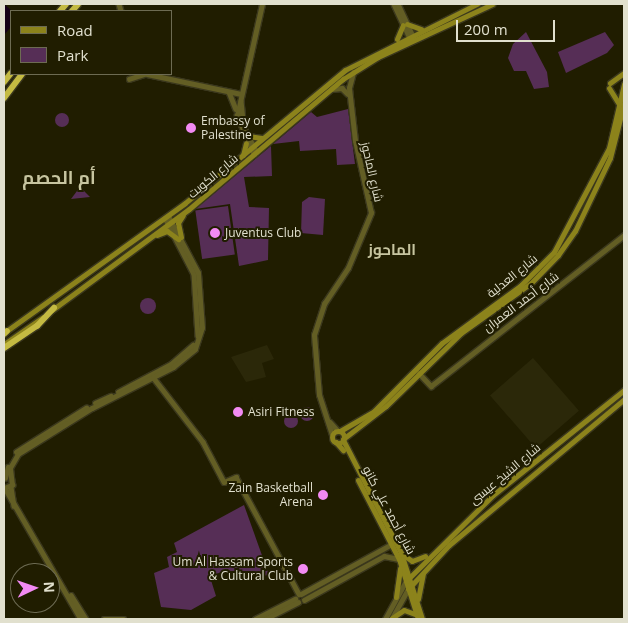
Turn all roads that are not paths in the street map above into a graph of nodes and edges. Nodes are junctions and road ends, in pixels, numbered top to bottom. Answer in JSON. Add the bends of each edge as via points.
{"nodes":[{"id":1,"x":262,"y":4,"type":"edge"},
{"id":2,"x":394,"y":4,"type":"edge"},
{"id":3,"x":398,"y":4,"type":"edge"},
{"id":4,"x":477,"y":4,"type":"edge"},
{"id":5,"x":492,"y":4,"type":"edge"},
{"id":6,"x":405,"y":24,"type":"junction"},
{"id":7,"x":427,"y":28,"type":"junction"},
{"id":8,"x":411,"y":38,"type":"junction"},
{"id":9,"x":394,"y":43,"type":"junction"},
{"id":10,"x":247,"y":70,"type":"junction"},
{"id":11,"x":353,"y":72,"type":"junction"},
{"id":12,"x":624,"y":73,"type":"edge"},
{"id":13,"x":21,"y":75,"type":"edge"},
{"id":14,"x":131,"y":75,"type":"edge"},
{"id":15,"x":143,"y":75,"type":"edge"},
{"id":16,"x":151,"y":75,"type":"edge"},
{"id":17,"x":242,"y":85,"type":"junction"},
{"id":18,"x":624,"y":87,"type":"edge"},
{"id":19,"x":230,"y":90,"type":"junction"},
{"id":20,"x":330,"y":90,"type":"junction"},
{"id":21,"x":241,"y":93,"type":"junction"},
{"id":22,"x":4,"y":98,"type":"edge"},
{"id":23,"x":350,"y":98,"type":"junction"},
{"id":24,"x":623,"y":106,"type":"edge"},
{"id":25,"x":237,"y":116,"type":"junction"},
{"id":26,"x":248,"y":136,"type":"junction"},
{"id":27,"x":265,"y":137,"type":"junction"},
{"id":28,"x":246,"y":143,"type":"junction"},
{"id":29,"x":251,"y":148,"type":"junction"},
{"id":30,"x":255,"y":153,"type":"junction"},
{"id":31,"x":240,"y":158,"type":"junction"},
{"id":32,"x":189,"y":209,"type":"junction"},
{"id":33,"x":168,"y":219,"type":"junction"},
{"id":34,"x":624,"y":235,"type":"edge"},
{"id":35,"x":149,"y":237,"type":"junction"},
{"id":36,"x":180,"y":238,"type":"junction"},
{"id":37,"x":524,"y":281,"type":"junction"},
{"id":38,"x":516,"y":294,"type":"junction"},
{"id":39,"x":54,"y":308,"type":"junction"},
{"id":40,"x":5,"y":332,"type":"edge"},
{"id":41,"x":4,"y":344,"type":"edge"},
{"id":42,"x":4,"y":348,"type":"edge"},
{"id":43,"x":419,"y":373,"type":"junction"},
{"id":44,"x":153,"y":376,"type":"junction"},
{"id":45,"x":624,"y":390,"type":"edge"},
{"id":46,"x":624,"y":399,"type":"edge"},
{"id":47,"x":325,"y":414,"type":"junction"},
{"id":48,"x":339,"y":431,"type":"junction"},
{"id":49,"x":332,"y":435,"type":"junction"},
{"id":50,"x":343,"y":439,"type":"junction"},
{"id":51,"x":336,"y":442,"type":"junction"},
{"id":52,"x":541,"y":449,"type":"dead end"},
{"id":53,"x":543,"y":456,"type":"junction"},
{"id":54,"x":13,"y":457,"type":"junction"},
{"id":55,"x":5,"y":476,"type":"edge"},
{"id":56,"x":12,"y":479,"type":"junction"},
{"id":57,"x":12,"y":487,"type":"junction"},
{"id":58,"x":4,"y":488,"type":"edge"},
{"id":59,"x":15,"y":510,"type":"junction"},
{"id":60,"x":383,"y":522,"type":"junction"},
{"id":61,"x":392,"y":544,"type":"junction"},
{"id":62,"x":432,"y":552,"type":"junction"},
{"id":63,"x":400,"y":558,"type":"junction"},
{"id":64,"x":429,"y":564,"type":"junction"},
{"id":65,"x":408,"y":579,"type":"junction"},
{"id":66,"x":412,"y":584,"type":"junction"},
{"id":67,"x":408,"y":589,"type":"junction"},
{"id":68,"x":68,"y":593,"type":"junction"},
{"id":69,"x":300,"y":594,"type":"junction"},
{"id":70,"x":396,"y":597,"type":"junction"},
{"id":71,"x":304,"y":600,"type":"junction"},
{"id":72,"x":297,"y":601,"type":"junction"},
{"id":73,"x":418,"y":607,"type":"junction"},
{"id":74,"x":419,"y":618,"type":"edge"},
{"id":75,"x":82,"y":619,"type":"edge"},
{"id":76,"x":86,"y":619,"type":"edge"},
{"id":77,"x":104,"y":619,"type":"edge"},
{"id":78,"x":124,"y":619,"type":"edge"},
{"id":79,"x":255,"y":619,"type":"edge"},
{"id":80,"x":265,"y":619,"type":"edge"},
{"id":81,"x":385,"y":619,"type":"edge"},
{"id":82,"x":392,"y":619,"type":"edge"}],
"edges":[{"from":1,"to":10,"type":"street"},
{"from":2,"to":6,"type":"street"},
{"from":3,"to":6,"type":"street"},
{"from":4,"to":7,"type":"main road","name":"شارع الكويت"},
{"from":5,"to":8,"type":"main road","name":"شارع الكويت"},
{"from":6,"to":7,"type":"main road"},
{"from":6,"to":8,"type":"street"},
{"from":6,"to":9,"type":"main road"},
{"from":7,"to":8,"type":"main road","name":"شارع الكويت"},
{"from":8,"to":9,"type":"main road","name":"شارع الكويت"},
{"from":8,"to":11,"type":"main road","name":"شارع الكويت"},
{"from":9,"to":27,"type":"main road","name":"شارع الكويت","via":[[345,70]]},
{"from":10,"to":17,"type":"street"},
{"from":10,"to":21,"type":"street"},
{"from":11,"to":20,"type":"main road","name":"شارع الكويت"},
{"from":11,"to":23,"type":"street","name":"شارع الماحوز"},
{"from":12,"to":24,"type":"main road","via":[[610,86]]},
{"from":13,"to":22,"type":"highway"},
{"from":14,"to":15,"type":"street","via":[[129,79]]},
{"from":16,"to":19,"type":"street"},
{"from":17,"to":19,"type":"street"},
{"from":17,"to":21,"type":"street"},
{"from":18,"to":24,"type":"main road","name":"شارع العدلية"},
{"from":19,"to":21,"type":"street"},
{"from":19,"to":25,"type":"street"},
{"from":20,"to":23,"type":"street","via":[[344,88]]},
{"from":20,"to":30,"type":"main road","name":"شارع الكويت"},
{"from":21,"to":25,"type":"street"},
{"from":21,"to":26,"type":"street","via":[[241,112]]},
{"from":23,"to":47,"type":"street","name":"شارع الماحوز","via":[[358,167],[371,213],[344,275],[326,300],[314,335]]},
{"from":24,"to":37,"type":"main road","name":"شارع العدلية","via":[[609,148],[569,231]]},
{"from":24,"to":38,"type":"main road","name":"شارع العدلية","via":[[610,158],[575,231],[547,268]]},
{"from":25,"to":28,"type":"street"},
{"from":26,"to":27,"type":"main road"},
{"from":26,"to":29,"type":"street"},
{"from":27,"to":29,"type":"main road","name":"شارع الكويت"},
{"from":28,"to":29,"type":"street"},
{"from":28,"to":31,"type":"main road"},
{"from":29,"to":30,"type":"street"},
{"from":29,"to":31,"type":"main road","name":"شارع الكويت"},
{"from":30,"to":32,"type":"main road","name":"شارع الكويت"},
{"from":31,"to":33,"type":"main road","name":"شارع الكويت"},
{"from":32,"to":33,"type":"main road","name":"شارع الكويت"},
{"from":32,"to":36,"type":"main road","via":[[178,223]]},
{"from":33,"to":35,"type":"main road","name":"شارع الكويت"},
{"from":33,"to":36,"type":"street"},
{"from":33,"to":40,"type":"main road","name":"شارع الكويت"},
{"from":34,"to":43,"type":"street","name":"شارع أحمد العمران","via":[[431,386]]},
{"from":35,"to":36,"type":"main road","via":[[167,231]]},
{"from":35,"to":39,"type":"main road","name":"شارع الكويت"},
{"from":36,"to":44,"type":"street","via":[[194,274],[198,333],[185,355]]},
{"from":37,"to":38,"type":"main road"},
{"from":37,"to":48,"type":"main road","name":"شارع العدلية","via":[[442,343],[374,411]]},
{"from":38,"to":43,"type":"main road","name":"شارع العدلية","via":[[461,333]]},
{"from":39,"to":41,"type":"main road","name":"شارع الكويت"},
{"from":39,"to":42,"type":"highway","via":[[37,326]]},
{"from":43,"to":50,"type":"main road","name":"شارع العدلية"},
{"from":44,"to":54,"type":"street","via":[[92,408]]},
{"from":44,"to":69,"type":"street","via":[[203,442],[224,482],[236,477]]},
{"from":45,"to":53,"type":"main road","name":"شارع الشيخ عيسى"},
{"from":46,"to":64,"type":"main road","name":"شارع الشيخ عيسى"},
{"from":47,"to":48,"type":"street"},
{"from":47,"to":49,"type":"street"},
{"from":48,"to":49,"type":"main road","name":"شارع العدلية"},
{"from":48,"to":50,"type":"main road","name":"شارع أحمد علي كانو"},
{"from":49,"to":51,"type":"main road","name":"شارع أحمد علي كانو"},
{"from":50,"to":51,"type":"main road"},
{"from":50,"to":60,"type":"main road","name":"شارع أحمد علي كانو"},
{"from":51,"to":60,"type":"main road","name":"شارع أحمد علي كانو"},
{"from":52,"to":53,"type":"main road"},
{"from":53,"to":62,"type":"main road","name":"شارع الشيخ عيسى"},
{"from":54,"to":55,"type":"street"},
{"from":54,"to":56,"type":"street"},
{"from":55,"to":56,"type":"street"},
{"from":56,"to":57,"type":"street"},
{"from":57,"to":58,"type":"street"},
{"from":57,"to":59,"type":"street"},
{"from":58,"to":59,"type":"street"},
{"from":59,"to":68,"type":"street"},
{"from":60,"to":61,"type":"main road","name":"شارع أحمد علي كانو"},
{"from":60,"to":63,"type":"main road","name":"شارع أحمد علي كانو"},
{"from":61,"to":63,"type":"main road","name":"شارع أحمد علي كانو"},
{"from":61,"to":69,"type":"street"},
{"from":62,"to":63,"type":"main road","via":[[412,561]]},
{"from":62,"to":65,"type":"main road","name":"شارع الشيخ عيسى"},
{"from":63,"to":65,"type":"main road","name":"شارع أحمد علي كانو"},
{"from":63,"to":65,"type":"main road","name":"شارع أحمد علي كانو"},
{"from":63,"to":70,"type":"main road"},
{"from":63,"to":71,"type":"street","via":[[384,556]]},
{"from":64,"to":66,"type":"main road","name":"شارع الشيخ عيسى"},
{"from":64,"to":73,"type":"main road","via":[[420,582]]},
{"from":65,"to":66,"type":"main road","name":"شارع أحمد علي كانو"},
{"from":65,"to":67,"type":"main road","name":"شارع أحمد علي كانو"},
{"from":65,"to":70,"type":"street"},
{"from":66,"to":67,"type":"main road","name":"شارع الشيخ عيسى"},
{"from":66,"to":73,"type":"main road","name":"شارع أحمد علي كانو"},
{"from":67,"to":74,"type":"main road","name":"شارع أحمد علي كانو"},
{"from":67,"to":82,"type":"street"},
{"from":68,"to":75,"type":"street"},
{"from":68,"to":76,"type":"street"},
{"from":69,"to":71,"type":"street"},
{"from":69,"to":72,"type":"street"},
{"from":70,"to":81,"type":"street"},
{"from":71,"to":72,"type":"street"},
{"from":72,"to":79,"type":"street"},
{"from":72,"to":80,"type":"street"},
{"from":73,"to":74,"type":"main road","name":"شارع أحمد علي كانو"},
{"from":74,"to":82,"type":"main road","via":[[404,610]]},
{"from":77,"to":78,"type":"street"}]}
